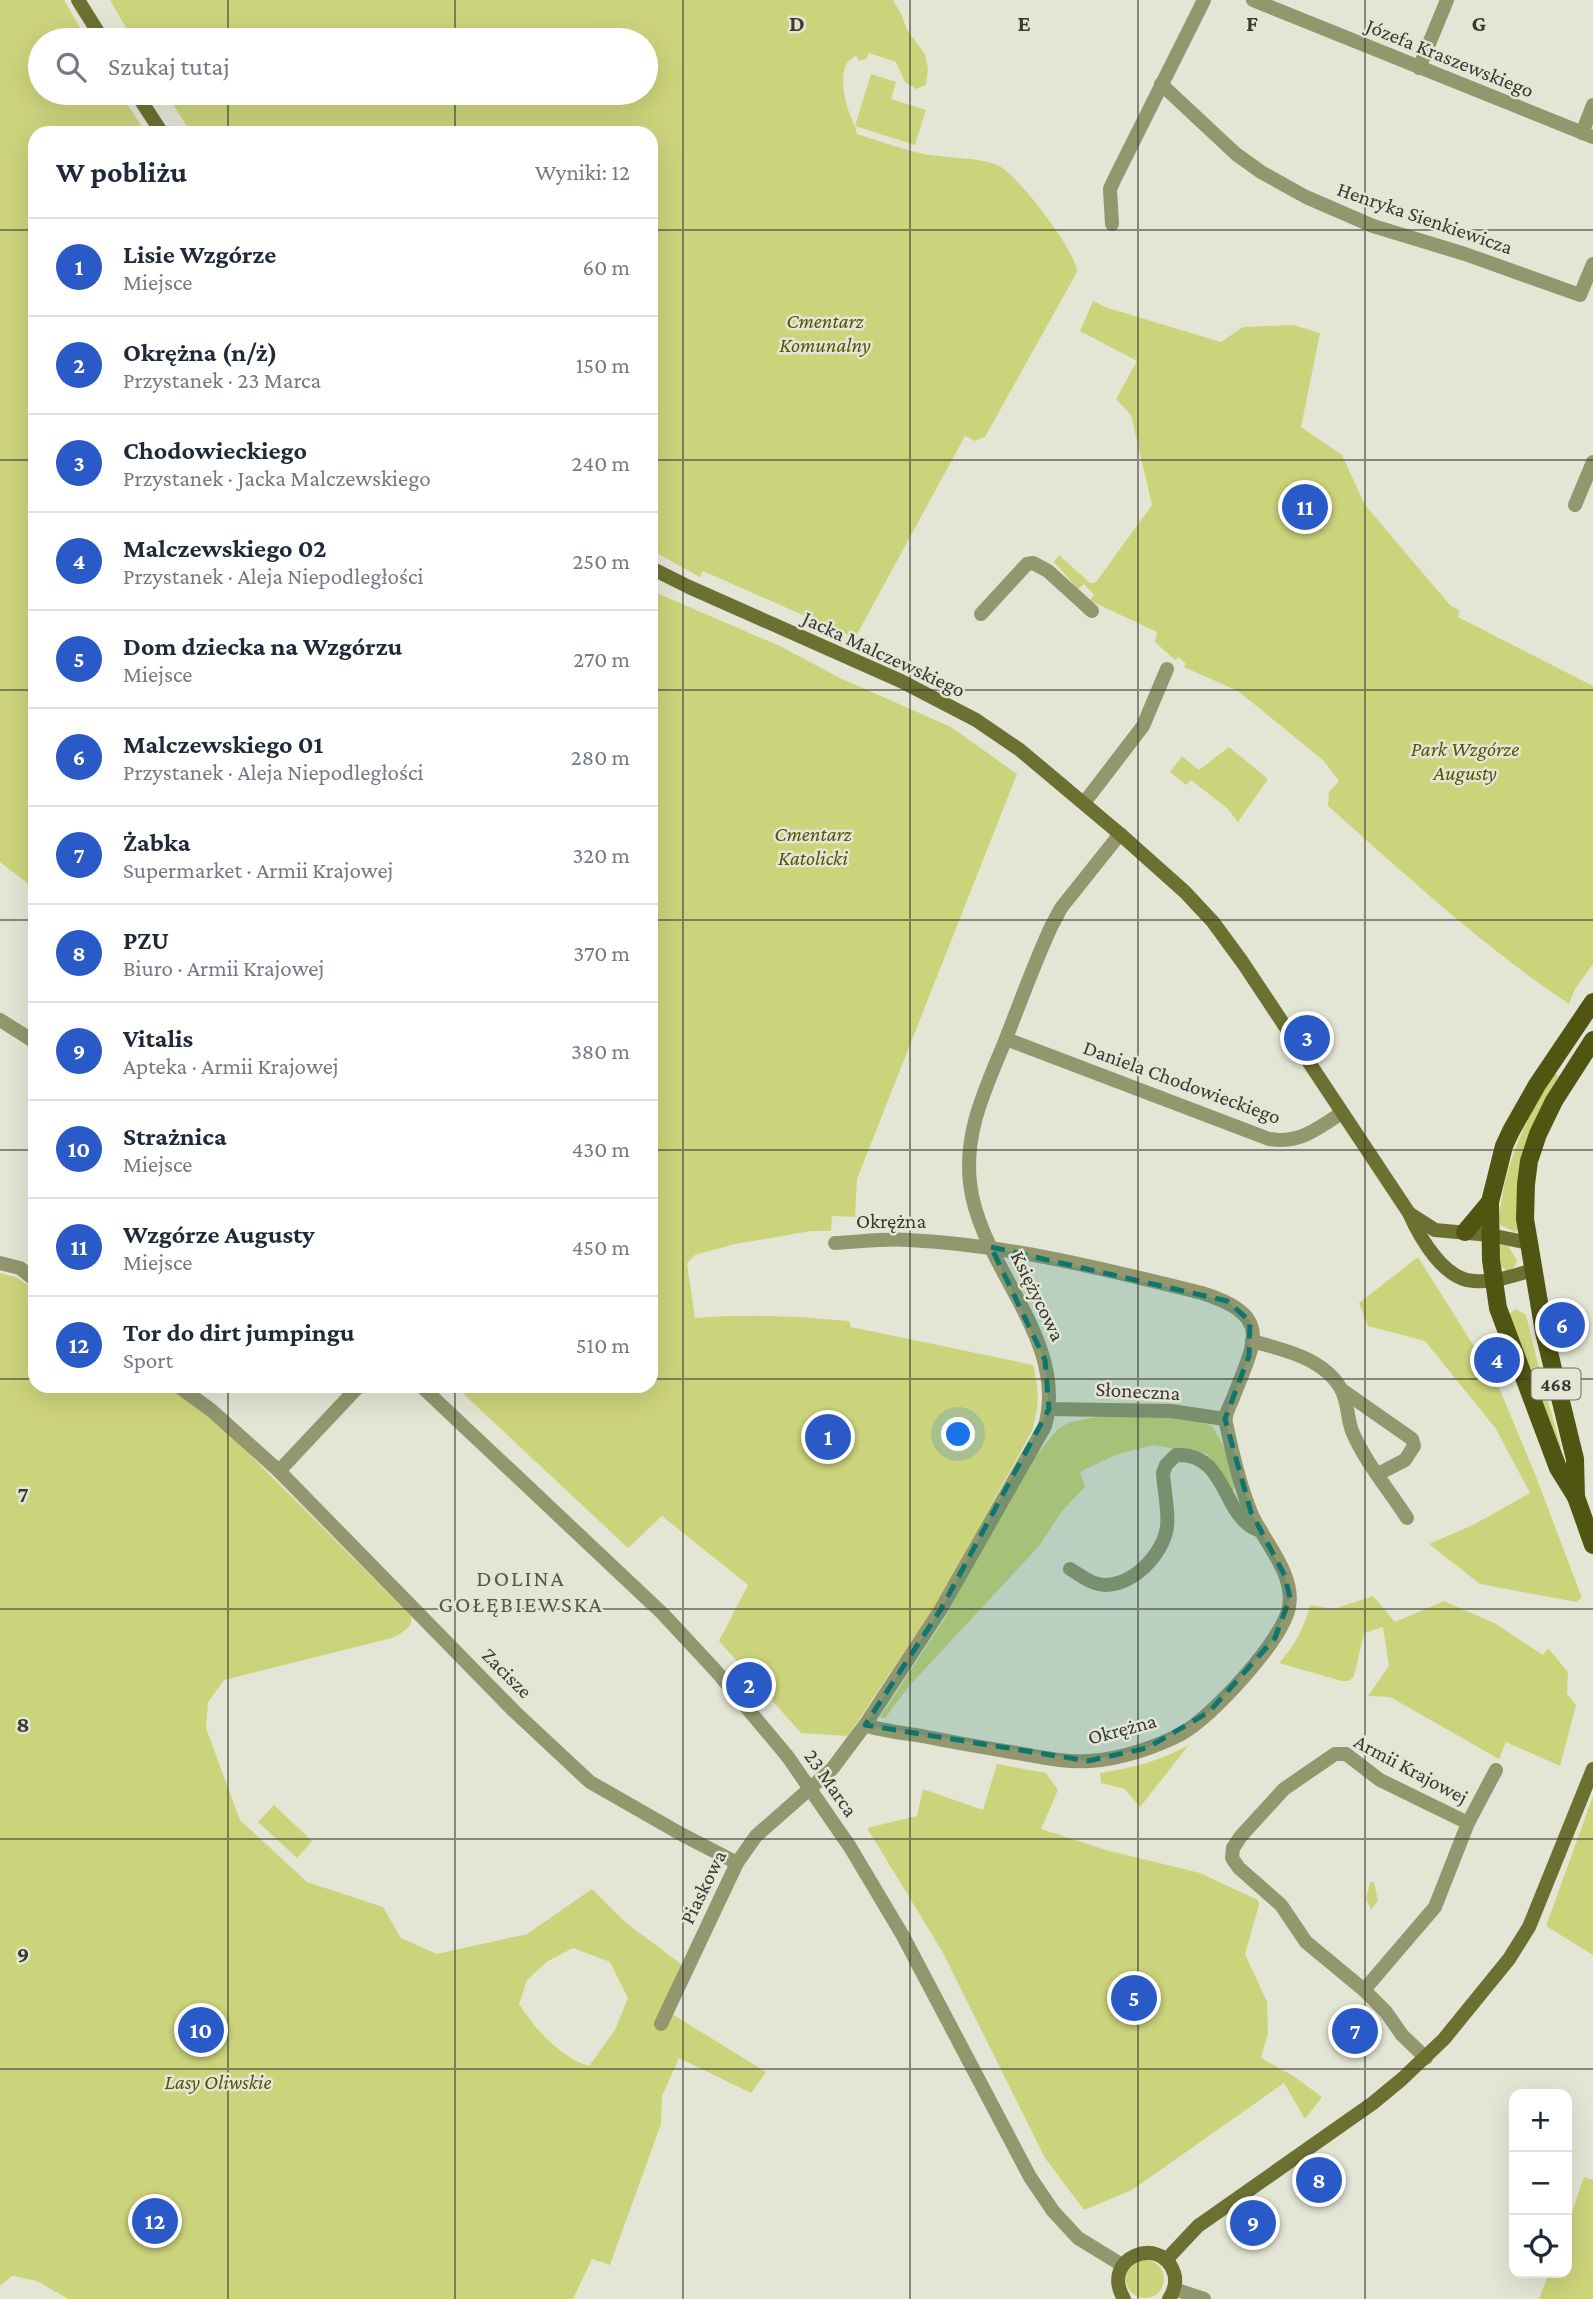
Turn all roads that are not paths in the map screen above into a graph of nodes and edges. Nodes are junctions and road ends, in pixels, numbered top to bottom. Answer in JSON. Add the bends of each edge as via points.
{"nodes":[{"id":1,"x":78,"y":0,"type":"edge"},
{"id":2,"x":1204,"y":0,"type":"edge"},
{"id":3,"x":1253,"y":0,"type":"edge"},
{"id":4,"x":1447,"y":0,"type":"edge"},
{"id":5,"x":96,"y":28,"type":"edge"},
{"id":6,"x":1419,"y":68,"type":"junction"},
{"id":7,"x":1161,"y":84,"type":"junction"},
{"id":8,"x":144,"y":105,"type":"edge"},
{"id":9,"x":1593,"y":106,"type":"edge"},
{"id":10,"x":157,"y":126,"type":"edge"},
{"id":11,"x":1587,"y":135,"type":"edge"},
{"id":12,"x":1112,"y":225,"type":"dead end"},
{"id":13,"x":1593,"y":264,"type":"edge"},
{"id":14,"x":1593,"y":462,"type":"edge"},
{"id":15,"x":1575,"y":505,"type":"dead end"},
{"id":16,"x":658,"y":571,"type":"edge"},
{"id":17,"x":1092,"y":611,"type":"dead end"},
{"id":18,"x":981,"y":614,"type":"dead end"},
{"id":19,"x":1167,"y":669,"type":"dead end"},
{"id":20,"x":1084,"y":803,"type":"junction"},
{"id":21,"x":1120,"y":834,"type":"junction"},
{"id":22,"x":1593,"y":1002,"type":"edge"},
{"id":23,"x":0,"y":1020,"type":"edge"},
{"id":24,"x":28,"y":1038,"type":"edge"},
{"id":25,"x":1006,"y":1039,"type":"junction"},
{"id":26,"x":1593,"y":1040,"type":"edge"},
{"id":27,"x":1342,"y":1113,"type":"junction"},
{"id":28,"x":1490,"y":1202,"type":"junction"},
{"id":29,"x":1409,"y":1213,"type":"junction"},
{"id":30,"x":1465,"y":1232,"type":"junction"},
{"id":31,"x":1490,"y":1235,"type":"junction"},
{"id":32,"x":1529,"y":1243,"type":"junction"},
{"id":33,"x":835,"y":1244,"type":"dead end"},
{"id":34,"x":991,"y":1247,"type":"junction"},
{"id":35,"x":0,"y":1263,"type":"edge"},
{"id":36,"x":1534,"y":1270,"type":"junction"},
{"id":37,"x":28,"y":1274,"type":"edge"},
{"id":38,"x":1494,"y":1280,"type":"junction"},
{"id":39,"x":1252,"y":1341,"type":"junction"},
{"id":40,"x":1342,"y":1390,"type":"junction"},
{"id":41,"x":188,"y":1393,"type":"edge"},
{"id":42,"x":352,"y":1393,"type":"edge"},
{"id":43,"x":428,"y":1393,"type":"edge"},
{"id":44,"x":1049,"y":1409,"type":"junction"},
{"id":45,"x":1225,"y":1419,"type":"junction"},
{"id":46,"x":279,"y":1471,"type":"junction"},
{"id":47,"x":1378,"y":1474,"type":"junction"},
{"id":48,"x":1576,"y":1497,"type":"junction"},
{"id":49,"x":1407,"y":1518,"type":"dead end"},
{"id":50,"x":1261,"y":1531,"type":"junction"},
{"id":51,"x":1593,"y":1545,"type":"edge"},
{"id":52,"x":1070,"y":1569,"type":"dead end"},
{"id":53,"x":865,"y":1725,"type":"junction"},
{"id":54,"x":1593,"y":1769,"type":"edge"},
{"id":55,"x":1496,"y":1770,"type":"dead end"},
{"id":56,"x":809,"y":1787,"type":"junction"},
{"id":57,"x":1468,"y":1823,"type":"junction"},
{"id":58,"x":737,"y":1863,"type":"junction"},
{"id":59,"x":1364,"y":1990,"type":"junction"},
{"id":60,"x":661,"y":2024,"type":"dead end"},
{"id":61,"x":1426,"y":2058,"type":"junction"},
{"id":62,"x":1166,"y":2260,"type":"junction"},
{"id":63,"x":1122,"y":2265,"type":"junction"},
{"id":64,"x":1172,"y":2294,"type":"edge"},
{"id":65,"x":1124,"y":2299,"type":"edge"},
{"id":66,"x":1204,"y":2299,"type":"edge"}],
"edges":[{"from":1,"to":5,"type":"main road"},
{"from":2,"to":7,"type":"street"},
{"from":3,"to":6,"type":"street","name":"Józefa Kraszewskiego"},
{"from":4,"to":6,"type":"street"},
{"from":6,"to":11,"type":"street","name":"Józefa Kraszewskiego"},
{"from":7,"to":12,"type":"street","via":[[1110,189]]},
{"from":7,"to":13,"type":"street","name":"Henryka Sienkiewicza","via":[[1261,172],[1344,214],[1580,295]]},
{"from":8,"to":10,"type":"main road"},
{"from":9,"to":11,"type":"street"},
{"from":14,"to":15,"type":"street"},
{"from":16,"to":20,"type":"main road","name":"Jacka Malczewskiego","via":[[901,681],[976,720]]},
{"from":17,"to":18,"type":"street","via":[[1048,570],[1033,563]]},
{"from":19,"to":20,"type":"street","via":[[1143,726]]},
{"from":20,"to":21,"type":"main road","name":"Jacka Malczewskiego"},
{"from":21,"to":25,"type":"street","name":"Księżycowa","via":[[1061,908]]},
{"from":21,"to":27,"type":"main road","name":"Jacka Malczewskiego","via":[[1213,922]]},
{"from":22,"to":28,"type":"main road","number":"468","via":[[1511,1131]]},
{"from":23,"to":24,"type":"street"},
{"from":25,"to":27,"type":"street","name":"Daniela Chodowieckiego","via":[[1269,1139],[1307,1135]]},
{"from":25,"to":34,"type":"street","name":"Księżycowa","via":[[978,1108],[969,1160],[976,1210]]},
{"from":26,"to":32,"type":"main road","number":"468","via":[[1554,1101],[1529,1161],[1525,1219]]},
{"from":27,"to":29,"type":"main road","name":"Jacka Malczewskiego"},
{"from":28,"to":30,"type":"main road"},
{"from":28,"to":31,"type":"main road","number":"468"},
{"from":29,"to":30,"type":"main road","name":"Jacka Malczewskiego","via":[[1435,1230]]},
{"from":29,"to":38,"type":"main road","name":"Jacka Malczewskiego","via":[[1429,1249],[1458,1277],[1473,1282]]},
{"from":30,"to":31,"type":"main road","name":"Jacka Malczewskiego"},
{"from":31,"to":32,"type":"main road"},
{"from":31,"to":38,"type":"main road","number":"468"},
{"from":32,"to":36,"type":"main road","number":"468"},
{"from":33,"to":34,"type":"street","name":"Okrężna","via":[[906,1239]]},
{"from":34,"to":39,"type":"street","name":"Okrężna","via":[[1044,1255],[1227,1301],[1250,1321]]},
{"from":34,"to":44,"type":"street","name":"Księżycowa","via":[[1038,1340],[1045,1360]]},
{"from":35,"to":37,"type":"street"},
{"from":36,"to":38,"type":"main road","name":"Jacka Malczewskiego"},
{"from":36,"to":48,"type":"main road","number":"468","via":[[1575,1459]]},
{"from":38,"to":48,"type":"main road","number":"468","via":[[1516,1361],[1558,1468]]},
{"from":39,"to":40,"type":"street","via":[[1308,1360]]},
{"from":39,"to":45,"type":"street"},
{"from":40,"to":47,"type":"street","via":[[1353,1432]]},
{"from":40,"to":47,"type":"street","via":[[1412,1439],[1414,1446],[1405,1460]]},
{"from":41,"to":46,"type":"street","name":"Zacisze"},
{"from":42,"to":46,"type":"street"},
{"from":43,"to":56,"type":"street","name":"23 Marca","via":[[663,1614],[732,1689]]},
{"from":44,"to":45,"type":"street","name":"Słoneczna","via":[[1171,1411]]},
{"from":44,"to":53,"type":"street","name":"Księżycowa","via":[[1045,1426],[941,1609]]},
{"from":45,"to":50,"type":"street","name":"Okrężna","via":[[1251,1513]]},
{"from":46,"to":58,"type":"street","name":"Zacisze","via":[[515,1712],[590,1782]]},
{"from":47,"to":49,"type":"street"},
{"from":48,"to":51,"type":"main road","number":"468"},
{"from":50,"to":52,"type":"street","name":"Okrężna","via":[[1244,1523],[1206,1464],[1195,1457],[1176,1455],[1163,1474],[1167,1527],[1145,1567],[1111,1585],[1090,1581]]},
{"from":50,"to":53,"type":"street","name":"Okrężna","via":[[1290,1588],[1289,1610],[1275,1638],[1224,1697],[1180,1734],[1147,1748],[1088,1761],[1044,1758]]},
{"from":53,"to":56,"type":"street","name":"Księżycowa","via":[[832,1769]]},
{"from":54,"to":61,"type":"main road","via":[[1529,1927],[1509,1959]]},
{"from":55,"to":57,"type":"street","name":"Armii Krajowej"},
{"from":56,"to":58,"type":"street","name":"Piaskowa","via":[[756,1836]]},
{"from":56,"to":63,"type":"street","name":"23 Marca","via":[[925,1975],[1030,2177],[1079,2238]]},
{"from":57,"to":59,"type":"street","name":"Armii Krajowej","via":[[1436,1907]]},
{"from":57,"to":59,"type":"street","name":"Armii Krajowej","via":[[1380,1780],[1346,1754],[1335,1754],[1284,1789],[1233,1848],[1232,1858],[1239,1868],[1281,1905],[1306,1942]]},
{"from":58,"to":60,"type":"street","name":"Piaskowa"},
{"from":59,"to":61,"type":"street","name":"Armii Krajowej"},
{"from":61,"to":62,"type":"main road","via":[[1373,2103],[1198,2226]]},
{"from":62,"to":63,"type":"main road","via":[[1157,2254],[1138,2254]]},
{"from":62,"to":64,"type":"main road","via":[[1174,2273]]},
{"from":63,"to":65,"type":"main road","via":[[1118,2282]]},
{"from":64,"to":66,"type":"street"}]}
